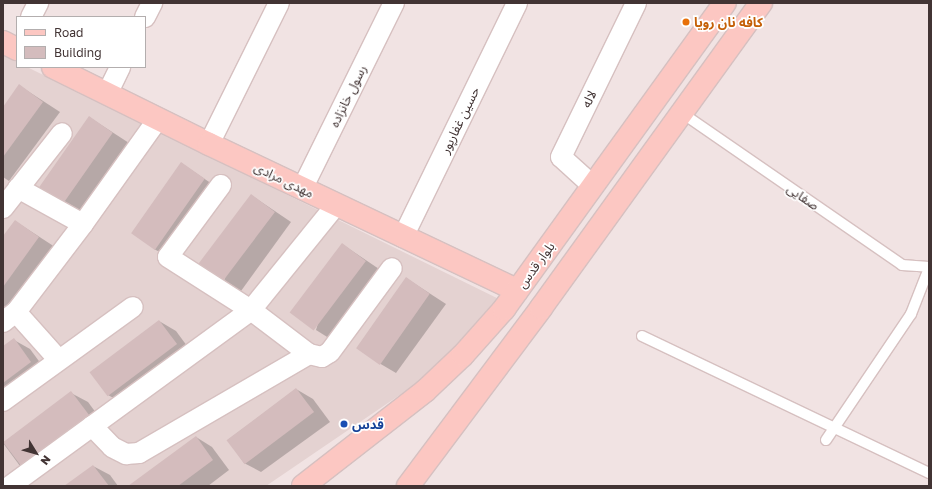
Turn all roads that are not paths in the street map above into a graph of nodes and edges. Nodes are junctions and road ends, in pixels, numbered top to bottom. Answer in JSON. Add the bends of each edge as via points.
{"nodes":[{"id":1,"x":38,"y":3,"type":"edge"},
{"id":2,"x":152,"y":3,"type":"edge"},
{"id":3,"x":279,"y":3,"type":"edge"},
{"id":4,"x":394,"y":3,"type":"edge"},
{"id":5,"x":517,"y":3,"type":"edge"},
{"id":6,"x":636,"y":3,"type":"edge"},
{"id":7,"x":725,"y":3,"type":"edge"},
{"id":8,"x":761,"y":3,"type":"edge"},
{"id":9,"x":32,"y":16,"type":"edge"},
{"id":10,"x":146,"y":16,"type":"edge"},
{"id":11,"x":55,"y":68,"type":"edge"},
{"id":12,"x":120,"y":68,"type":"edge"},
{"id":13,"x":107,"y":94,"type":"junction"},
{"id":14,"x":682,"y":113,"type":"junction"},
{"id":15,"x":158,"y":119,"type":"junction"},
{"id":16,"x":62,"y":133,"type":"dead end"},
{"id":17,"x":209,"y":144,"type":"junction"},
{"id":18,"x":221,"y":185,"type":"dead end"},
{"id":19,"x":593,"y":186,"type":"junction"},
{"id":20,"x":18,"y":188,"type":"junction"},
{"id":21,"x":302,"y":188,"type":"junction"},
{"id":22,"x":336,"y":205,"type":"junction"},
{"id":23,"x":3,"y":208,"type":"edge"},
{"id":24,"x":83,"y":224,"type":"junction"},
{"id":25,"x":404,"y":237,"type":"junction"},
{"id":26,"x":392,"y":268,"type":"dead end"},
{"id":27,"x":929,"y":268,"type":"edge"},
{"id":28,"x":517,"y":290,"type":"junction"},
{"id":29,"x":132,"y":307,"type":"dead end"},
{"id":30,"x":251,"y":310,"type":"junction"},
{"id":31,"x":9,"y":317,"type":"edge"},
{"id":32,"x":642,"y":336,"type":"dead end"},
{"id":33,"x":310,"y":354,"type":"junction"},
{"id":34,"x":58,"y":359,"type":"junction"},
{"id":35,"x":3,"y":401,"type":"edge"},
{"id":36,"x":92,"y":426,"type":"junction"},
{"id":37,"x":835,"y":428,"type":"junction"},
{"id":38,"x":826,"y":440,"type":"dead end"},
{"id":39,"x":929,"y":473,"type":"edge"},
{"id":40,"x":10,"y":486,"type":"edge"},
{"id":41,"x":303,"y":486,"type":"edge"},
{"id":42,"x":408,"y":486,"type":"edge"}],
"edges":[{"from":1,"to":9,"type":"street"},
{"from":2,"to":10,"type":"street"},
{"from":3,"to":17,"type":"street"},
{"from":4,"to":21,"type":"street","name":"رسول خانزاده"},
{"from":5,"to":25,"type":"street","name":"حسین غفارپور"},
{"from":6,"to":19,"type":"street","name":"لاله","via":[[561,157]]},
{"from":7,"to":19,"type":"main road","name":"بلوار قدس"},
{"from":8,"to":14,"type":"main road"},
{"from":11,"to":13,"type":"main road","name":"مهدی مرادی"},
{"from":12,"to":13,"type":"street"},
{"from":13,"to":15,"type":"main road","name":"مهدی مرادی"},
{"from":14,"to":27,"type":"lane","name":"صفایی","via":[[902,265]]},
{"from":14,"to":42,"type":"main road"},
{"from":15,"to":17,"type":"main road","name":"مهدی مرادی"},
{"from":15,"to":24,"type":"street"},
{"from":16,"to":20,"type":"street"},
{"from":17,"to":21,"type":"main road","name":"مهدی مرادی"},
{"from":18,"to":30,"type":"street","via":[[168,257]]},
{"from":19,"to":28,"type":"main road","name":"بلوار قدس"},
{"from":20,"to":23,"type":"street"},
{"from":20,"to":24,"type":"street"},
{"from":21,"to":22,"type":"main road","name":"مهدی مرادی"},
{"from":22,"to":25,"type":"main road","name":"مهدی مرادی"},
{"from":22,"to":30,"type":"street"},
{"from":24,"to":31,"type":"street"},
{"from":25,"to":28,"type":"main road","name":"مهدی مرادی"},
{"from":26,"to":33,"type":"street","via":[[330,352],[322,357]]},
{"from":27,"to":37,"type":"lane","via":[[911,314]]},
{"from":28,"to":41,"type":"main road","name":"بلوار قدس","via":[[463,355],[425,391]]},
{"from":29,"to":34,"type":"street"},
{"from":30,"to":33,"type":"street"},
{"from":30,"to":36,"type":"street"},
{"from":31,"to":34,"type":"street"},
{"from":32,"to":37,"type":"lane"},
{"from":33,"to":36,"type":"street","via":[[139,453],[126,454],[112,447]]},
{"from":34,"to":35,"type":"street"},
{"from":36,"to":40,"type":"street"},
{"from":37,"to":38,"type":"lane"},
{"from":37,"to":39,"type":"lane"}]}
